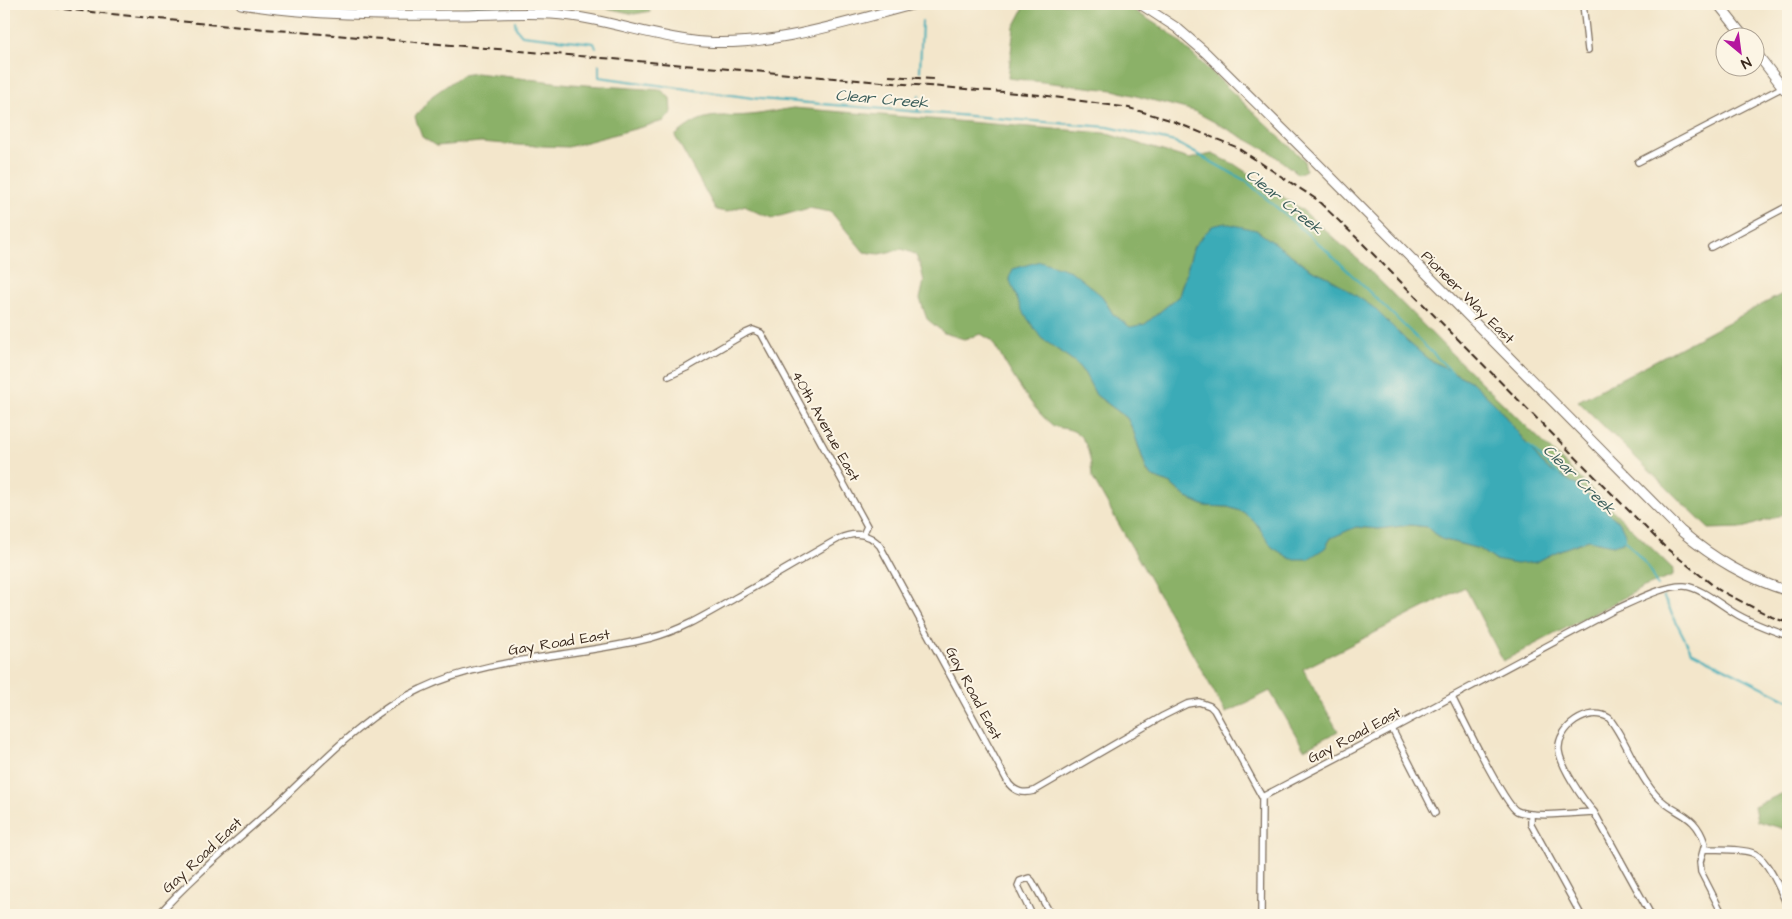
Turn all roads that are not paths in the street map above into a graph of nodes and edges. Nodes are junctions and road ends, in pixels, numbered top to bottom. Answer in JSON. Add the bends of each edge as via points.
{"nodes":[{"id":1,"x":241,"y":4,"type":"edge"},
{"id":2,"x":916,"y":4,"type":"edge"},
{"id":3,"x":1140,"y":4,"type":"edge"},
{"id":4,"x":1583,"y":4,"type":"edge"},
{"id":5,"x":1718,"y":4,"type":"edge"},
{"id":6,"x":298,"y":7,"type":"edge"},
{"id":7,"x":1737,"y":28,"type":"edge"},
{"id":8,"x":1588,"y":50,"type":"dead end"},
{"id":9,"x":1764,"y":62,"type":"edge"},
{"id":10,"x":1786,"y":90,"type":"edge"},
{"id":11,"x":1638,"y":162,"type":"dead end"},
{"id":12,"x":1788,"y":206,"type":"edge"},
{"id":13,"x":1711,"y":247,"type":"dead end"},
{"id":14,"x":669,"y":376,"type":"dead end"},
{"id":15,"x":863,"y":535,"type":"junction"},
{"id":16,"x":1788,"y":591,"type":"edge"},
{"id":17,"x":1788,"y":636,"type":"edge"},
{"id":18,"x":1452,"y":697,"type":"junction"},
{"id":19,"x":1392,"y":729,"type":"junction"},
{"id":20,"x":1262,"y":797,"type":"junction"},
{"id":21,"x":1594,"y":812,"type":"junction"},
{"id":22,"x":1435,"y":814,"type":"dead end"},
{"id":23,"x":1531,"y":814,"type":"junction"},
{"id":24,"x":1704,"y":849,"type":"junction"},
{"id":25,"x":1788,"y":907,"type":"edge"},
{"id":26,"x":158,"y":915,"type":"edge"},
{"id":27,"x":1032,"y":915,"type":"edge"},
{"id":28,"x":1051,"y":915,"type":"edge"},
{"id":29,"x":1261,"y":915,"type":"edge"},
{"id":30,"x":1581,"y":915,"type":"edge"},
{"id":31,"x":1651,"y":915,"type":"edge"},
{"id":32,"x":1723,"y":915,"type":"edge"}],
"edges":[{"from":1,"to":6,"type":"main road"},
{"from":2,"to":6,"type":"main road","via":[[776,38],[723,43],[677,38],[608,22],[553,14],[449,15]]},
{"from":3,"to":16,"type":"main road","name":"Pioneer Way East","via":[[1177,28],[1206,53],[1681,531],[1738,571]]},
{"from":4,"to":8,"type":"street"},
{"from":5,"to":7,"type":"main road"},
{"from":9,"to":10,"type":"main road"},
{"from":10,"to":11,"type":"street"},
{"from":12,"to":13,"type":"street"},
{"from":14,"to":15,"type":"street","name":"40th Avenue East","via":[[746,332],[761,333],[867,526]]},
{"from":15,"to":20,"type":"street","name":"Gay Road East","via":[[872,537],[880,546],[1013,789],[1028,793],[1034,791],[1164,716],[1187,704],[1199,702],[1214,710]]},
{"from":15,"to":26,"type":"street","name":"Gay Road East","via":[[851,534],[838,539],[675,631],[619,645],[481,668],[420,689],[365,723],[190,880]]},
{"from":17,"to":18,"type":"street","name":"Gay Road East","via":[[1736,614],[1701,592],[1680,586],[1614,610]]},
{"from":18,"to":19,"type":"street","name":"Gay Road East"},
{"from":18,"to":23,"type":"street","via":[[1510,805],[1519,812]]},
{"from":19,"to":20,"type":"street","name":"Gay Road East"},
{"from":19,"to":22,"type":"street"},
{"from":20,"to":29,"type":"street"},
{"from":21,"to":23,"type":"street"},
{"from":21,"to":24,"type":"street","via":[[1583,800],[1559,752],[1562,736],[1576,720],[1596,714],[1609,718],[1656,795],[1695,824],[1705,844]]},
{"from":21,"to":31,"type":"street"},
{"from":23,"to":30,"type":"street","via":[[1531,824]]},
{"from":24,"to":25,"type":"street","via":[[1756,854]]},
{"from":24,"to":32,"type":"street","via":[[1701,872]]},
{"from":27,"to":28,"type":"street","via":[[1018,886],[1020,881],[1029,878]]}]}
